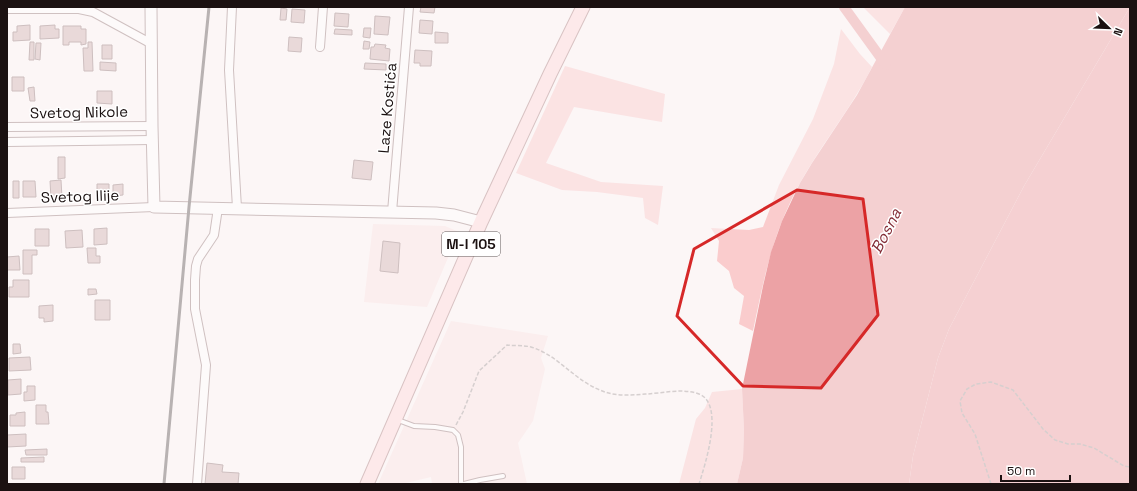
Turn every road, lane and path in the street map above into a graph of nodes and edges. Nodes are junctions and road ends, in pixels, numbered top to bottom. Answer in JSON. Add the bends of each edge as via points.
{"nodes":[{"id":1,"x":151,"y":7,"type":"edge"},
{"id":2,"x":232,"y":7,"type":"edge"},
{"id":3,"x":322,"y":7,"type":"edge"},
{"id":4,"x":409,"y":7,"type":"edge"},
{"id":5,"x":583,"y":7,"type":"edge"},
{"id":6,"x":7,"y":9,"type":"edge"},
{"id":7,"x":150,"y":43,"type":"junction"},
{"id":8,"x":320,"y":47,"type":"dead end"},
{"id":9,"x":152,"y":126,"type":"junction"},
{"id":10,"x":7,"y":127,"type":"edge"},
{"id":11,"x":152,"y":140,"type":"junction"},
{"id":12,"x":7,"y":142,"type":"edge"},
{"id":13,"x":154,"y":207,"type":"junction"},
{"id":14,"x":218,"y":208,"type":"junction"},
{"id":15,"x":237,"y":208,"type":"junction"},
{"id":16,"x":392,"y":212,"type":"junction"},
{"id":17,"x":7,"y":213,"type":"edge"},
{"id":18,"x":481,"y":222,"type":"junction"},
{"id":19,"x":395,"y":420,"type":"junction"},
{"id":20,"x":453,"y":430,"type":"junction"},
{"id":21,"x":1130,"y":466,"type":"edge"},
{"id":22,"x":503,"y":476,"type":"dead end"},
{"id":23,"x":197,"y":484,"type":"edge"},
{"id":24,"x":367,"y":484,"type":"edge"},
{"id":25,"x":461,"y":484,"type":"edge"},
{"id":26,"x":464,"y":484,"type":"edge"},
{"id":27,"x":699,"y":484,"type":"edge"},
{"id":28,"x":991,"y":484,"type":"edge"}],
"edges":[{"from":1,"to":7,"type":"street"},
{"from":2,"to":15,"type":"street","via":[[228,70]]},
{"from":3,"to":8,"type":"street"},
{"from":4,"to":16,"type":"street","name":"Laze Kostića"},
{"from":5,"to":18,"type":"main road","number":"M-I 105"},
{"from":6,"to":7,"type":"street","via":[[79,9],[93,12]]},
{"from":7,"to":9,"type":"street"},
{"from":9,"to":10,"type":"street","name":"Svetog Nikole"},
{"from":9,"to":11,"type":"street"},
{"from":11,"to":12,"type":"street"},
{"from":11,"to":13,"type":"street"},
{"from":13,"to":14,"type":"street"},
{"from":13,"to":17,"type":"street","name":"Svetog Ilije"},
{"from":14,"to":15,"type":"street"},
{"from":14,"to":23,"type":"street","via":[[214,235],[196,266],[195,309],[206,365]]},
{"from":15,"to":16,"type":"street"},
{"from":16,"to":18,"type":"street","via":[[454,215]]},
{"from":18,"to":19,"type":"main road","number":"M-I 105"},
{"from":19,"to":20,"type":"lane","via":[[414,426],[435,426]]},
{"from":19,"to":24,"type":"main road","number":"M-I 105"},
{"from":20,"to":25,"type":"lane","via":[[458,435],[461,447]]},
{"from":20,"to":27,"type":"path","via":[[479,371],[507,345],[530,347],[549,354],[598,390],[612,394],[628,396],[679,391],[700,394],[711,408],[712,419],[706,460]]},
{"from":21,"to":28,"type":"path","via":[[1124,466],[1094,448],[1055,440],[1043,429],[1013,390],[991,382],[976,384],[967,389],[960,401],[962,413],[975,434]]},
{"from":22,"to":26,"type":"lane"}]}
